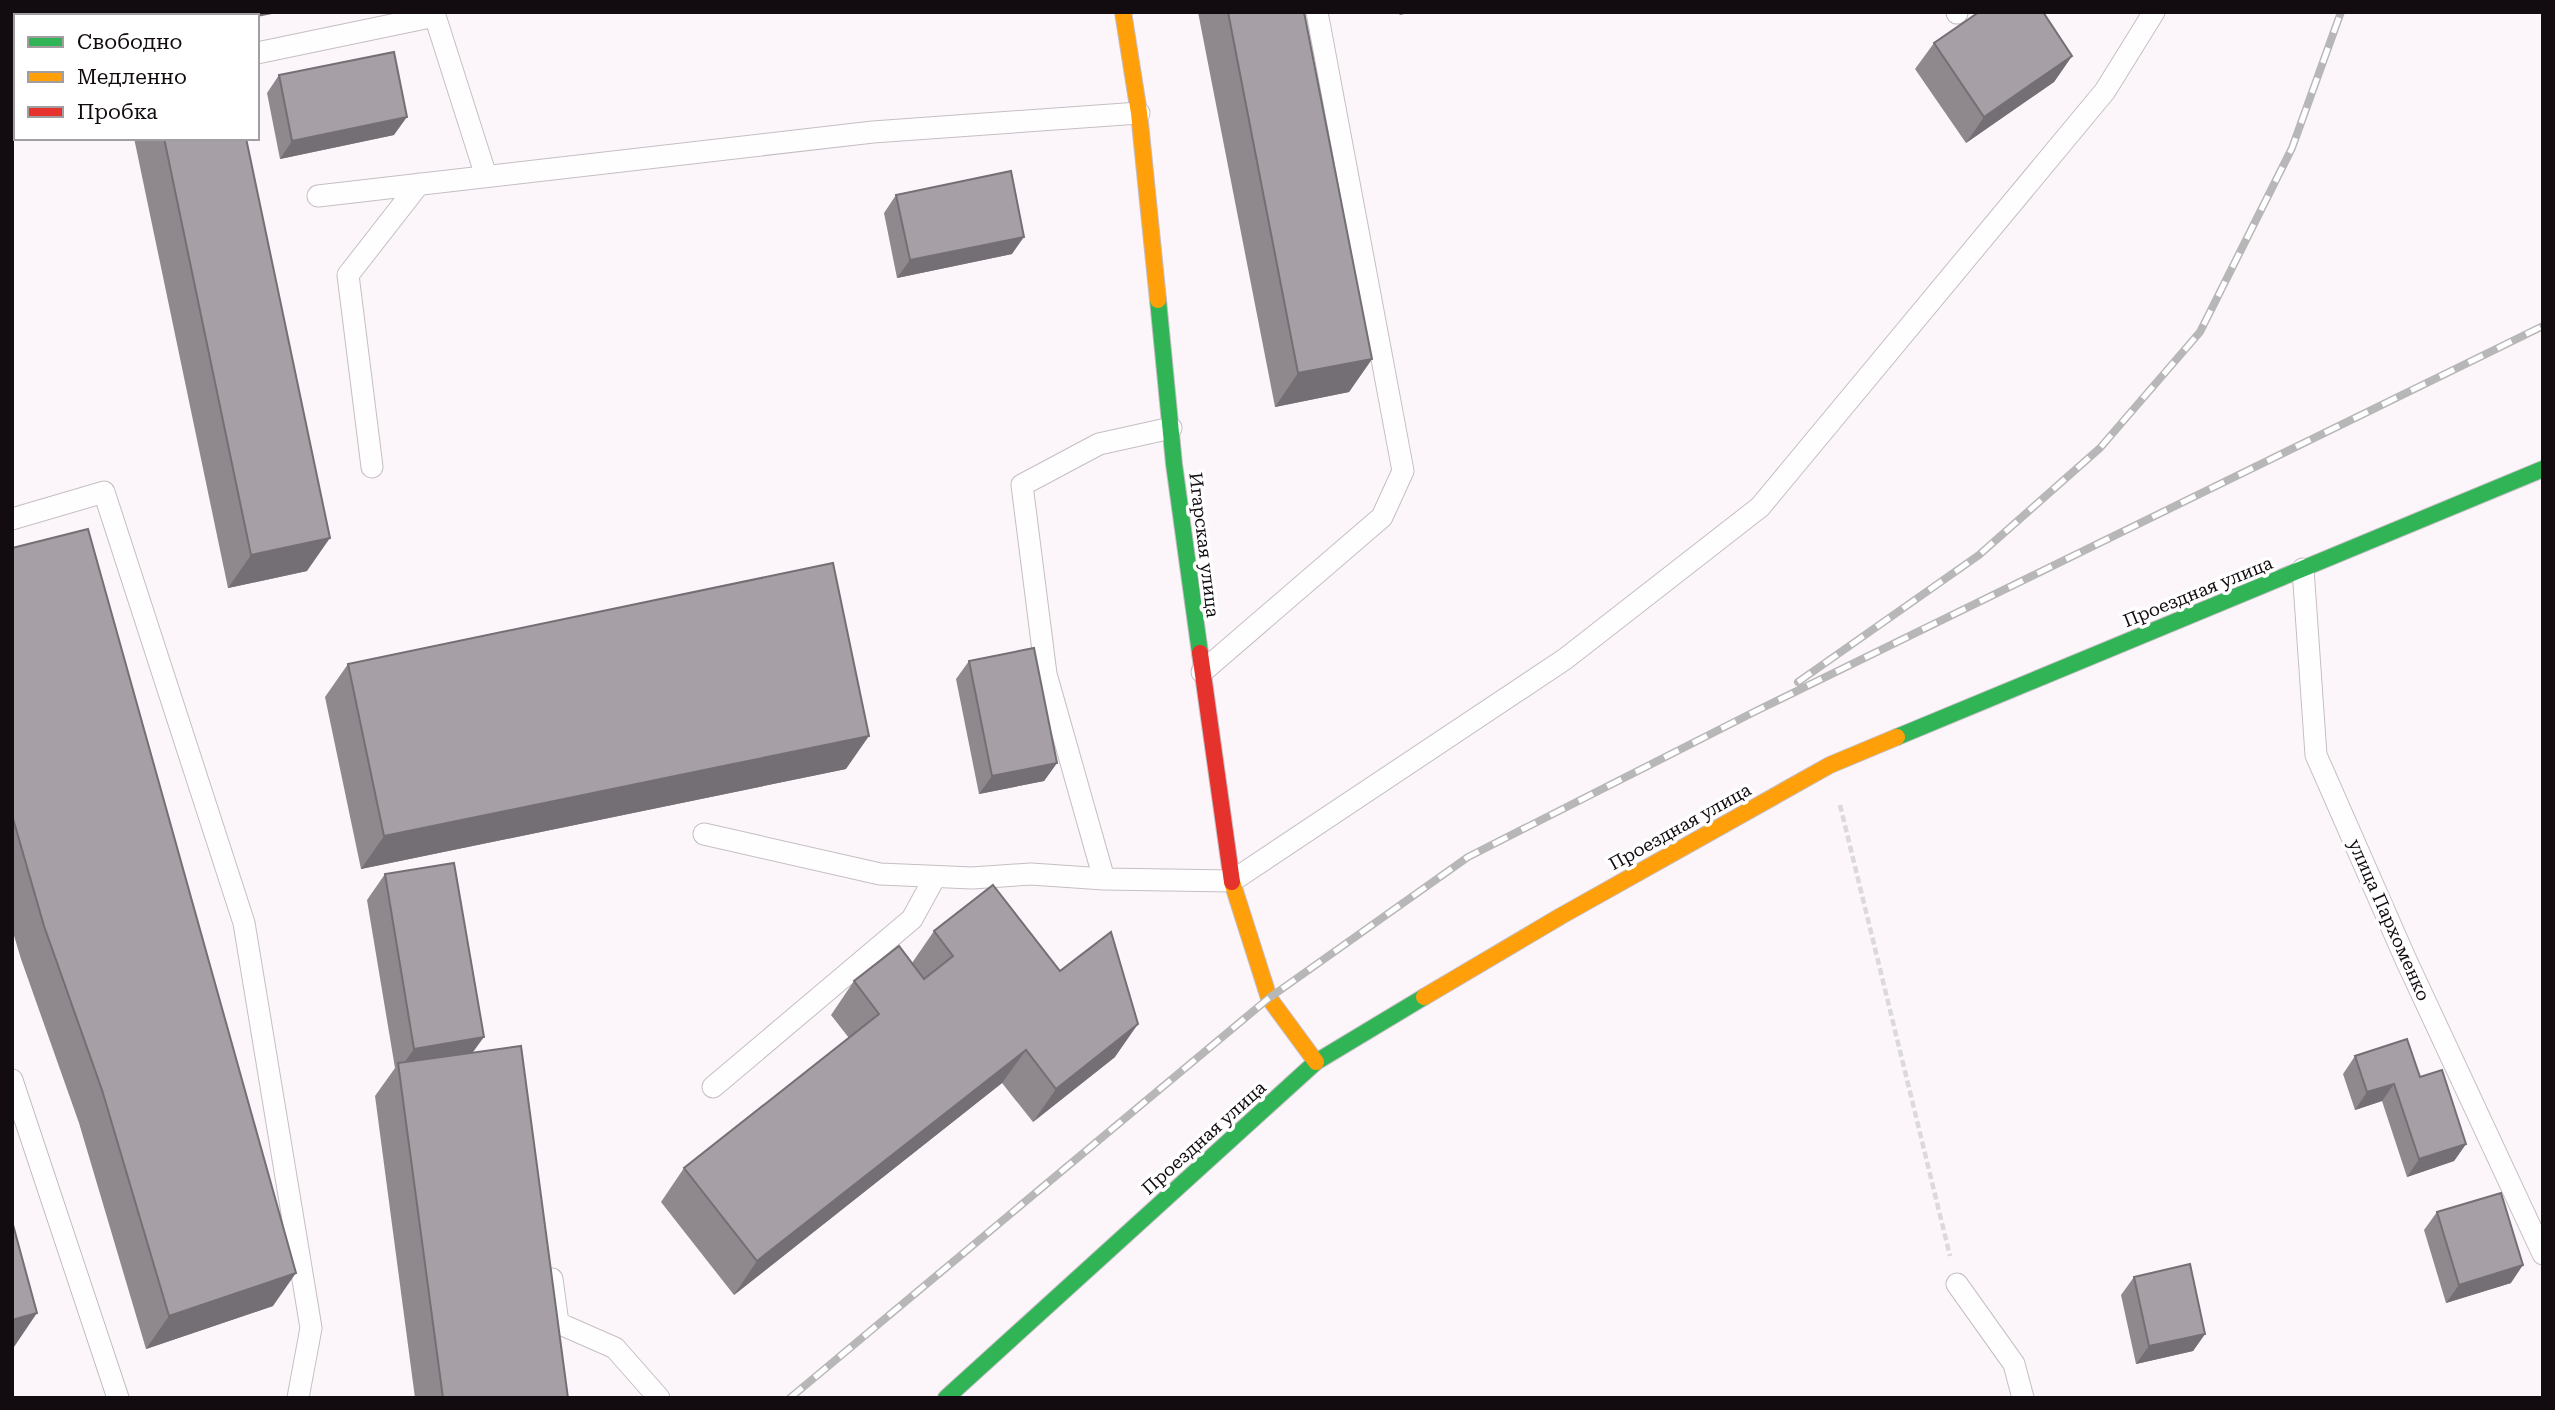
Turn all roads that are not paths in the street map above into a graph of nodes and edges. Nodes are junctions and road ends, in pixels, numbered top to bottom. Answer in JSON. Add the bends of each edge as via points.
{"nodes":[{"id":1,"x":1122,"y":12,"type":"edge"},
{"id":2,"x":1317,"y":12,"type":"edge"},
{"id":3,"x":2154,"y":12,"type":"edge"},
{"id":4,"x":259,"y":53,"type":"edge"},
{"id":5,"x":1139,"y":113,"type":"junction"},
{"id":6,"x":486,"y":176,"type":"junction"},
{"id":7,"x":419,"y":184,"type":"junction"},
{"id":8,"x":318,"y":196,"type":"dead end"},
{"id":9,"x":1171,"y":428,"type":"junction"},
{"id":10,"x":372,"y":467,"type":"dead end"},
{"id":11,"x":2543,"y":469,"type":"edge"},
{"id":12,"x":12,"y":519,"type":"edge"},
{"id":13,"x":2303,"y":569,"type":"junction"},
{"id":14,"x":1202,"y":672,"type":"junction"},
{"id":15,"x":704,"y":834,"type":"dead end"},
{"id":16,"x":935,"y":877,"type":"junction"},
{"id":17,"x":1104,"y":879,"type":"junction"},
{"id":18,"x":1232,"y":881,"type":"junction"},
{"id":19,"x":1316,"y":1062,"type":"junction"},
{"id":20,"x":12,"y":1080,"type":"edge"},
{"id":21,"x":713,"y":1087,"type":"dead end"},
{"id":22,"x":2543,"y":1254,"type":"edge"},
{"id":23,"x":548,"y":1255,"type":"edge"},
{"id":24,"x":1957,"y":1284,"type":"road end"},
{"id":25,"x":118,"y":1398,"type":"edge"},
{"id":26,"x":298,"y":1398,"type":"edge"},
{"id":27,"x":659,"y":1398,"type":"edge"},
{"id":28,"x":946,"y":1398,"type":"edge"},
{"id":29,"x":2024,"y":1398,"type":"edge"}],
"edges":[{"from":1,"to":5,"type":"street","name":"Игарская улица"},
{"from":2,"to":14,"type":"lane","via":[[1403,471],[1382,517]]},
{"from":3,"to":18,"type":"lane","via":[[2105,91],[1760,507],[1565,659]]},
{"from":4,"to":6,"type":"lane","via":[[435,16]]},
{"from":5,"to":6,"type":"lane","via":[[873,132]]},
{"from":5,"to":9,"type":"street","name":"Игарская улица"},
{"from":6,"to":7,"type":"lane"},
{"from":7,"to":8,"type":"lane"},
{"from":7,"to":10,"type":"lane","via":[[348,275]]},
{"from":9,"to":14,"type":"street","name":"Игарская улица"},
{"from":9,"to":17,"type":"lane","via":[[1099,444],[1022,485],[1046,674]]},
{"from":11,"to":13,"type":"street","name":"Проездная улица"},
{"from":12,"to":26,"type":"lane","via":[[104,492],[113,518],[244,923],[311,1328]]},
{"from":13,"to":19,"type":"street","name":"Проездная улица","via":[[1830,765],[1561,916]]},
{"from":13,"to":22,"type":"lane","name":"улица Пархоменко","via":[[2316,755]]},
{"from":14,"to":18,"type":"street","name":"Игарская улица"},
{"from":15,"to":16,"type":"lane","via":[[880,874]]},
{"from":16,"to":17,"type":"lane","via":[[1031,874]]},
{"from":16,"to":21,"type":"lane","via":[[912,919]]},
{"from":17,"to":18,"type":"lane"},
{"from":18,"to":19,"type":"street","name":"Игарская улица","via":[[1269,998]]},
{"from":19,"to":28,"type":"street","name":"Проездная улица"},
{"from":20,"to":25,"type":"lane"},
{"from":23,"to":27,"type":"lane","via":[[558,1323],[615,1348]]},
{"from":24,"to":29,"type":"lane","via":[[2014,1364]]}]}
